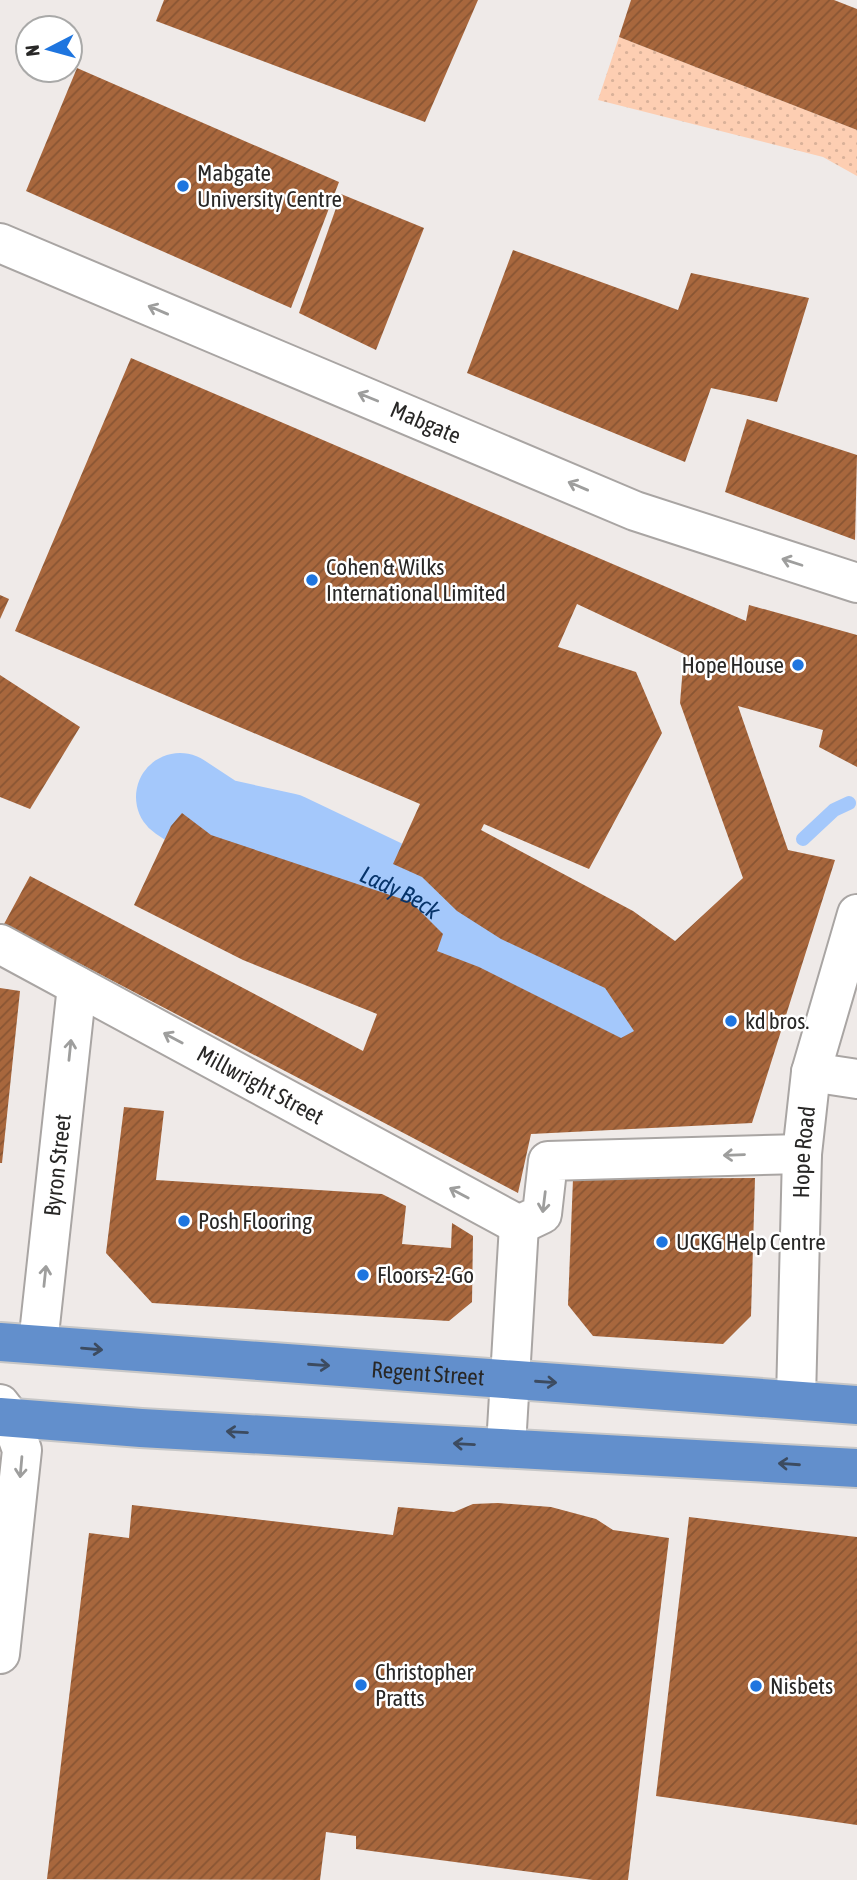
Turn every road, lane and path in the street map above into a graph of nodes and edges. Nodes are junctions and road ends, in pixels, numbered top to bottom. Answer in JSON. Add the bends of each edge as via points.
{"nodes":[{"id":1,"x":0,"y":243,"type":"edge"},
{"id":2,"x":857,"y":583,"type":"edge"},
{"id":3,"x":857,"y":914,"type":"edge"},
{"id":4,"x":0,"y":944,"type":"edge"},
{"id":5,"x":77,"y":986,"type":"junction"},
{"id":6,"x":811,"y":1072,"type":"junction"},
{"id":7,"x":857,"y":1079,"type":"edge"},
{"id":8,"x":802,"y":1154,"type":"junction"},
{"id":9,"x":519,"y":1225,"type":"junction"},
{"id":10,"x":0,"y":1342,"type":"edge"},
{"id":11,"x":38,"y":1344,"type":"junction"},
{"id":12,"x":509,"y":1380,"type":"junction"},
{"id":13,"x":796,"y":1399,"type":"junction"},
{"id":14,"x":857,"y":1405,"type":"edge"},
{"id":15,"x":3,"y":1413,"type":"edge"},
{"id":16,"x":506,"y":1446,"type":"junction"},
{"id":17,"x":857,"y":1468,"type":"edge"},
{"id":18,"x":0,"y":1654,"type":"edge"}],
"edges":[{"from":2,"to":1,"type":"street","name":"Mabgate","one_way":true,"via":[[635,511]]},
{"from":3,"to":6,"type":"street","name":"Hope Road"},
{"from":4,"to":5,"type":"street","name":"Millwright Street"},
{"from":9,"to":5,"type":"street","name":"Millwright Street","one_way":true},
{"from":11,"to":5,"type":"street","name":"Byron Street","one_way":true},
{"from":6,"to":7,"type":"street"},
{"from":6,"to":8,"type":"street","name":"Hope Road"},
{"from":8,"to":9,"type":"street","one_way":true,"via":[[548,1161],[542,1214]]},
{"from":8,"to":13,"type":"street","name":"Hope Road"},
{"from":9,"to":12,"type":"street"},
{"from":10,"to":11,"type":"highway","name":"Regent Street"},
{"from":11,"to":12,"type":"highway","name":"Regent Street","one_way":true},
{"from":12,"to":13,"type":"highway","name":"Regent Street","one_way":true},
{"from":12,"to":16,"type":"street"},
{"from":13,"to":14,"type":"highway","name":"Regent Street"},
{"from":16,"to":15,"type":"highway","one_way":true,"via":[[141,1428]]},
{"from":15,"to":18,"type":"street","one_way":true,"via":[[22,1450]]},
{"from":17,"to":16,"type":"highway","one_way":true}]}
